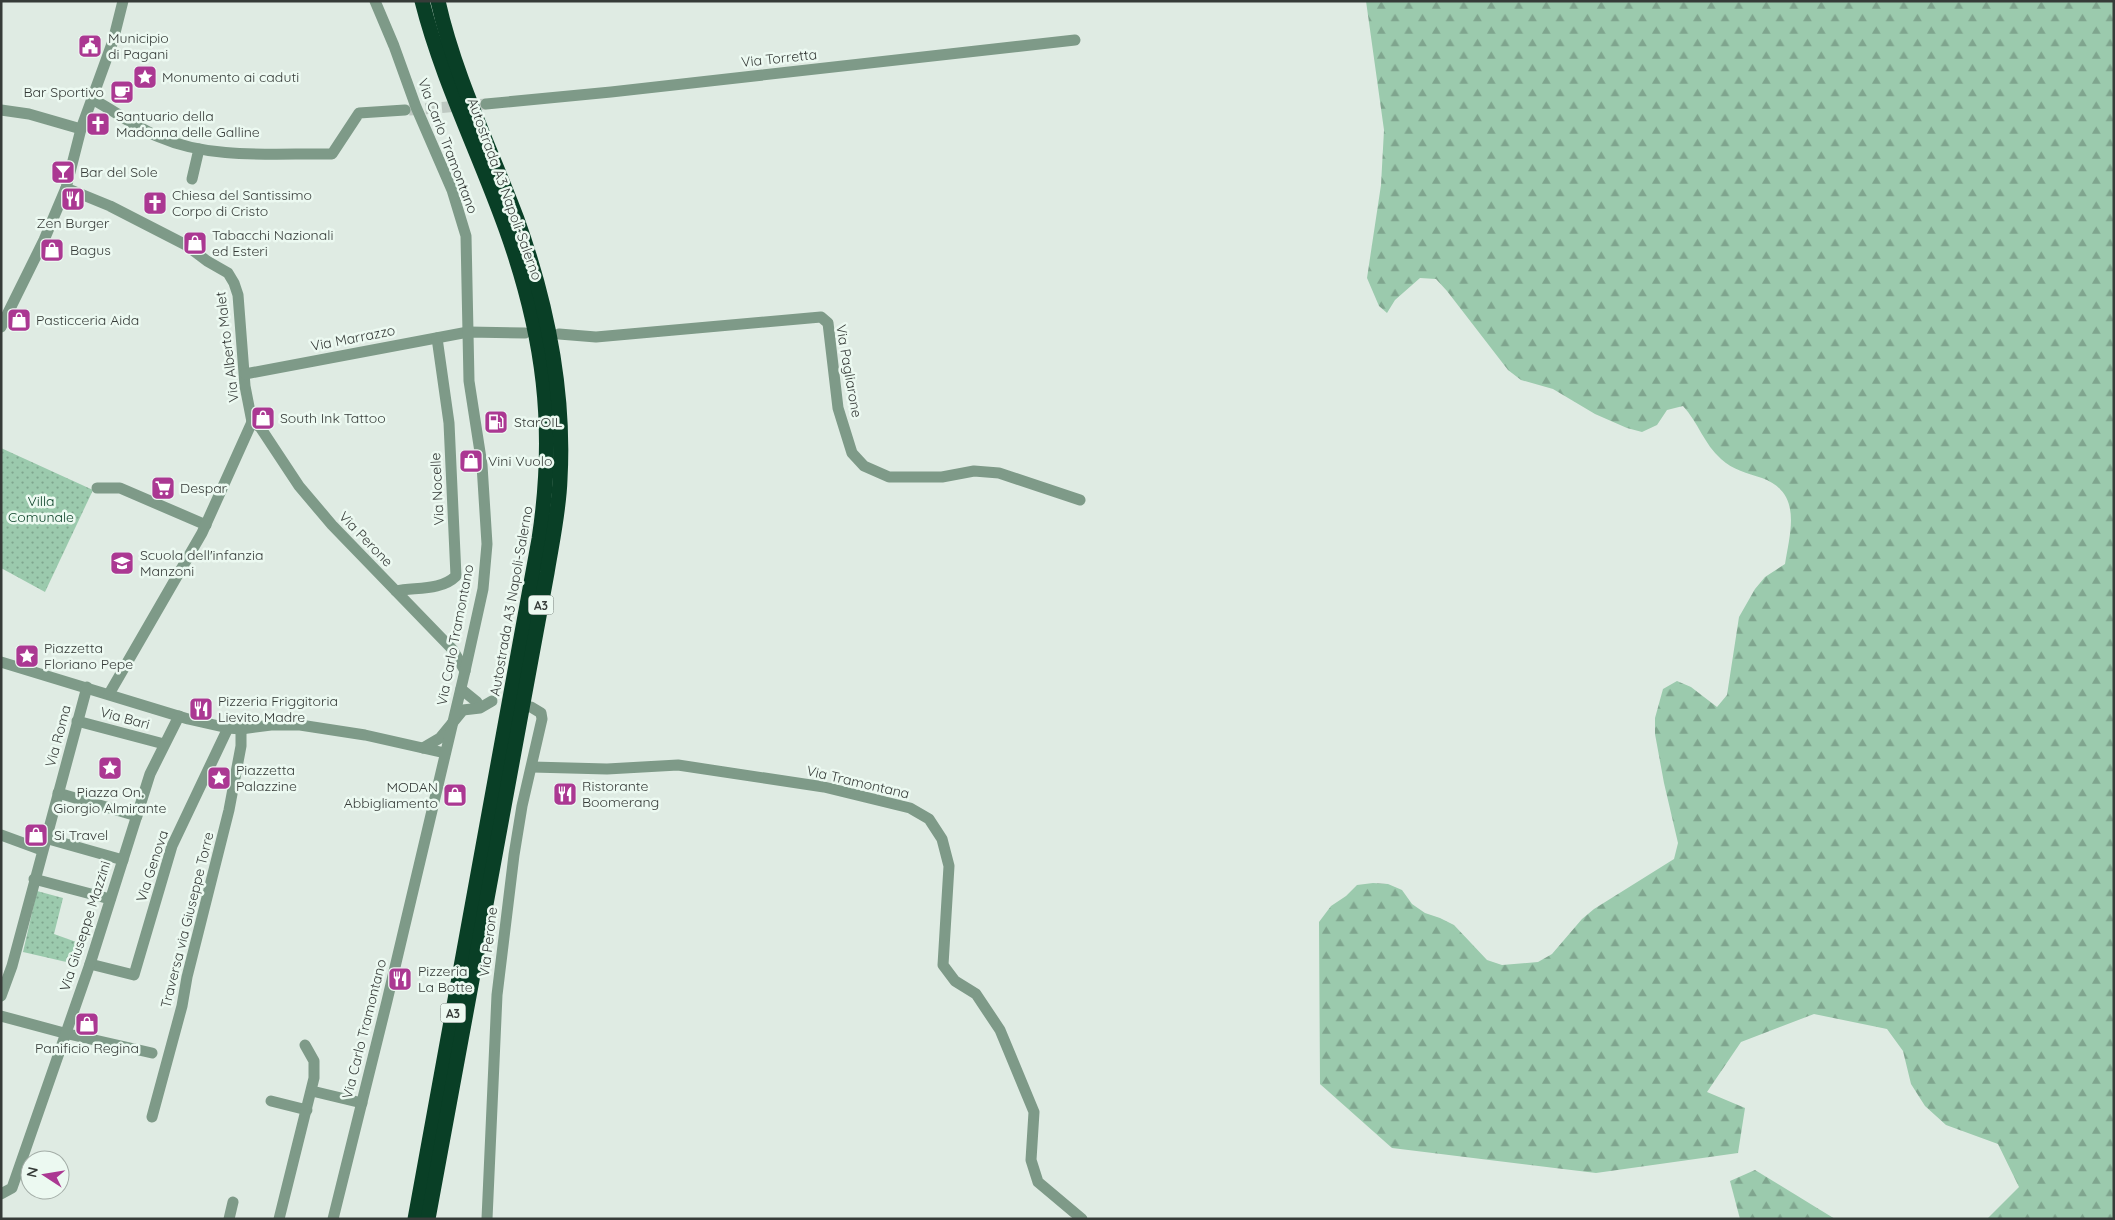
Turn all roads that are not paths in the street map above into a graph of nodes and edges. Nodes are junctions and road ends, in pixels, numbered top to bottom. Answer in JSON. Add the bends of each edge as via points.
{"nodes":[{"id":1,"x":123,"y":1,"type":"edge"},
{"id":2,"x":375,"y":1,"type":"edge"},
{"id":3,"x":422,"y":1,"type":"edge"},
{"id":4,"x":438,"y":1,"type":"edge"},
{"id":5,"x":1075,"y":40,"type":"dead end"},
{"id":6,"x":92,"y":99,"type":"junction"},
{"id":7,"x":486,"y":104,"type":"tunnel mouth"},
{"id":8,"x":1,"y":110,"type":"edge"},
{"id":9,"x":405,"y":110,"type":"tunnel mouth"},
{"id":10,"x":81,"y":129,"type":"junction"},
{"id":11,"x":199,"y":149,"type":"junction"},
{"id":12,"x":192,"y":179,"type":"dead end"},
{"id":13,"x":66,"y":188,"type":"junction"},
{"id":14,"x":1,"y":327,"type":"edge"},
{"id":15,"x":468,"y":332,"type":"junction"},
{"id":16,"x":525,"y":332,"type":"dead end"},
{"id":17,"x":559,"y":334,"type":"dead end"},
{"id":18,"x":437,"y":338,"type":"junction"},
{"id":19,"x":245,"y":374,"type":"junction"},
{"id":20,"x":252,"y":422,"type":"junction"},
{"id":21,"x":97,"y":488,"type":"dead end"},
{"id":22,"x":1080,"y":500,"type":"dead end"},
{"id":23,"x":201,"y":533,"type":"junction"},
{"id":24,"x":396,"y":591,"type":"junction"},
{"id":25,"x":1,"y":662,"type":"edge"},
{"id":26,"x":465,"y":671,"type":"junction"},
{"id":27,"x":87,"y":687,"type":"junction"},
{"id":28,"x":461,"y":689,"type":"junction"},
{"id":29,"x":109,"y":694,"type":"junction"},
{"id":30,"x":477,"y":702,"type":"junction"},
{"id":31,"x":457,"y":703,"type":"junction"},
{"id":32,"x":531,"y":707,"type":"dead end"},
{"id":33,"x":179,"y":716,"type":"junction"},
{"id":34,"x":78,"y":720,"type":"junction"},
{"id":35,"x":453,"y":722,"type":"junction"},
{"id":36,"x":228,"y":728,"type":"junction"},
{"id":37,"x":242,"y":729,"type":"junction"},
{"id":38,"x":164,"y":744,"type":"junction"},
{"id":39,"x":423,"y":748,"type":"junction"},
{"id":40,"x":445,"y":753,"type":"junction"},
{"id":41,"x":532,"y":767,"type":"junction"},
{"id":42,"x":440,"y":778,"type":"junction"},
{"id":43,"x":58,"y":793,"type":"junction"},
{"id":44,"x":137,"y":816,"type":"junction"},
{"id":45,"x":1,"y":835,"type":"edge"},
{"id":46,"x":45,"y":838,"type":"junction"},
{"id":47,"x":42,"y":850,"type":"junction"},
{"id":48,"x":123,"y":860,"type":"junction"},
{"id":49,"x":34,"y":879,"type":"junction"},
{"id":50,"x":110,"y":900,"type":"junction"},
{"id":51,"x":90,"y":964,"type":"junction"},
{"id":52,"x":1,"y":996,"type":"edge"},
{"id":53,"x":1,"y":1016,"type":"edge"},
{"id":54,"x":64,"y":1033,"type":"junction"},
{"id":55,"x":305,"y":1045,"type":"dead end"},
{"id":56,"x":152,"y":1053,"type":"dead end"},
{"id":57,"x":312,"y":1091,"type":"junction"},
{"id":58,"x":271,"y":1101,"type":"dead end"},
{"id":59,"x":362,"y":1103,"type":"junction"},
{"id":60,"x":307,"y":1110,"type":"junction"},
{"id":61,"x":152,"y":1117,"type":"dead end"},
{"id":62,"x":1,"y":1194,"type":"edge"},
{"id":63,"x":233,"y":1202,"type":"dead end"},
{"id":64,"x":229,"y":1219,"type":"edge"},
{"id":65,"x":279,"y":1219,"type":"edge"},
{"id":66,"x":333,"y":1219,"type":"edge"},
{"id":67,"x":415,"y":1219,"type":"edge"},
{"id":68,"x":428,"y":1219,"type":"edge"},
{"id":69,"x":486,"y":1219,"type":"edge"},
{"id":70,"x":1082,"y":1219,"type":"edge"}],
"edges":[{"from":1,"to":6,"type":"street","via":[[113,41]]},
{"from":2,"to":15,"type":"street","name":"Via Carlo Tramontano","via":[[452,190],[466,236]]},
{"from":3,"to":67,"type":"highway","name":"Autostrada A3 Napoli-Salerno","number":"A3","via":[[436,49],[526,291],[544,382],[548,455],[539,539]]},
{"from":4,"to":68,"type":"highway","name":"Autostrada A3 Napoli-Salerno","number":"A3","via":[[454,59],[520,227],[543,305],[558,386],[562,446],[547,573]]},
{"from":5,"to":7,"type":"street","name":"Via Torretta"},
{"from":6,"to":10,"type":"street"},
{"from":6,"to":11,"type":"street","via":[[160,138]]},
{"from":8,"to":10,"type":"street","via":[[29,114]]},
{"from":9,"to":11,"type":"street","via":[[359,113],[332,154]]},
{"from":10,"to":13,"type":"street"},
{"from":11,"to":12,"type":"street"},
{"from":13,"to":14,"type":"street"},
{"from":13,"to":19,"type":"street","name":"Via Alberto Malet","via":[[110,206],[186,245],[228,273],[238,295]]},
{"from":15,"to":16,"type":"street"},
{"from":15,"to":18,"type":"street","name":"Via Marrazzo"},
{"from":15,"to":26,"type":"street","name":"Via Carlo Tramontano","via":[[469,381],[482,465],[487,544],[483,589]]},
{"from":17,"to":22,"type":"street","name":"Via Pagliarone","via":[[596,336],[821,317],[828,323],[838,411],[852,453],[864,466],[889,477],[942,477],[974,471],[999,473]]},
{"from":18,"to":19,"type":"street","name":"Via Marrazzo"},
{"from":18,"to":24,"type":"street","name":"Via Nocelle","via":[[449,423],[456,576],[434,587]]},
{"from":19,"to":20,"type":"street","name":"Via Alberto Malet"},
{"from":20,"to":23,"type":"street"},
{"from":20,"to":24,"type":"street","name":"Via Perone","via":[[260,427],[299,486],[321,512]]},
{"from":21,"to":23,"type":"street","via":[[120,488]]},
{"from":23,"to":29,"type":"street"},
{"from":24,"to":26,"type":"street","name":"Via Perone","via":[[453,650]]},
{"from":25,"to":27,"type":"street"},
{"from":26,"to":28,"type":"street","name":"Via Carlo Tramontano"},
{"from":27,"to":29,"type":"street"},
{"from":27,"to":34,"type":"street","name":"Via Roma"},
{"from":28,"to":30,"type":"street"},
{"from":28,"to":31,"type":"street","name":"Via Carlo Tramontano"},
{"from":29,"to":33,"type":"street"},
{"from":30,"to":31,"type":"street"},
{"from":30,"to":35,"type":"street","via":[[497,701],[463,710]]},
{"from":31,"to":35,"type":"street","name":"Via Carlo Tramontano"},
{"from":32,"to":41,"type":"street","name":"Via Perone","via":[[541,713],[542,719]]},
{"from":33,"to":36,"type":"street"},
{"from":33,"to":38,"type":"street","name":"Via Giuseppe Mazzini"},
{"from":34,"to":38,"type":"street","name":"Via Bari"},
{"from":34,"to":43,"type":"street","name":"Via Roma"},
{"from":35,"to":39,"type":"street","via":[[440,738]]},
{"from":35,"to":40,"type":"street","name":"Via Carlo Tramontano"},
{"from":36,"to":37,"type":"street"},
{"from":36,"to":51,"type":"street","name":"Via Genova","via":[[172,846],[134,975]]},
{"from":37,"to":39,"type":"street","via":[[300,725]]},
{"from":37,"to":61,"type":"street","name":"Traversa via Giuseppe Torre","via":[[229,810]]},
{"from":38,"to":44,"type":"street","name":"Via Giuseppe Mazzini","via":[[150,774]]},
{"from":39,"to":40,"type":"street"},
{"from":39,"to":42,"type":"street","via":[[437,760]]},
{"from":40,"to":42,"type":"street","name":"Via Carlo Tramontano"},
{"from":41,"to":69,"type":"street","name":"Via Perone","via":[[514,855],[497,995]]},
{"from":41,"to":70,"type":"street","name":"Via Tramontana","via":[[607,769],[678,765],[824,787],[910,808],[929,819],[942,839],[949,866],[943,965],[955,981],[976,994],[1000,1030],[1034,1112],[1031,1160],[1038,1182]]},
{"from":42,"to":59,"type":"street","name":"Via Carlo Tramontano"},
{"from":43,"to":44,"type":"street"},
{"from":43,"to":46,"type":"street","name":"Via Roma"},
{"from":44,"to":48,"type":"street","name":"Via Giuseppe Mazzini"},
{"from":45,"to":47,"type":"street"},
{"from":46,"to":47,"type":"street","name":"Via Roma"},
{"from":46,"to":48,"type":"street"},
{"from":47,"to":49,"type":"street","name":"Via Roma"},
{"from":48,"to":50,"type":"street","name":"Via Giuseppe Mazzini"},
{"from":49,"to":50,"type":"street"},
{"from":49,"to":52,"type":"street","name":"Via Roma"},
{"from":50,"to":51,"type":"street","name":"Via Giuseppe Mazzini"},
{"from":51,"to":54,"type":"street","name":"Via Giuseppe Mazzini"},
{"from":53,"to":54,"type":"street"},
{"from":54,"to":56,"type":"street"},
{"from":54,"to":62,"type":"street","name":"Via Giuseppe Mazzini","via":[[12,1188]]},
{"from":55,"to":57,"type":"street","via":[[314,1061]]},
{"from":57,"to":59,"type":"street"},
{"from":57,"to":60,"type":"street"},
{"from":58,"to":60,"type":"street"},
{"from":59,"to":66,"type":"street","name":"Via Carlo Tramontano"},
{"from":60,"to":65,"type":"street"},
{"from":63,"to":64,"type":"street"}]}
